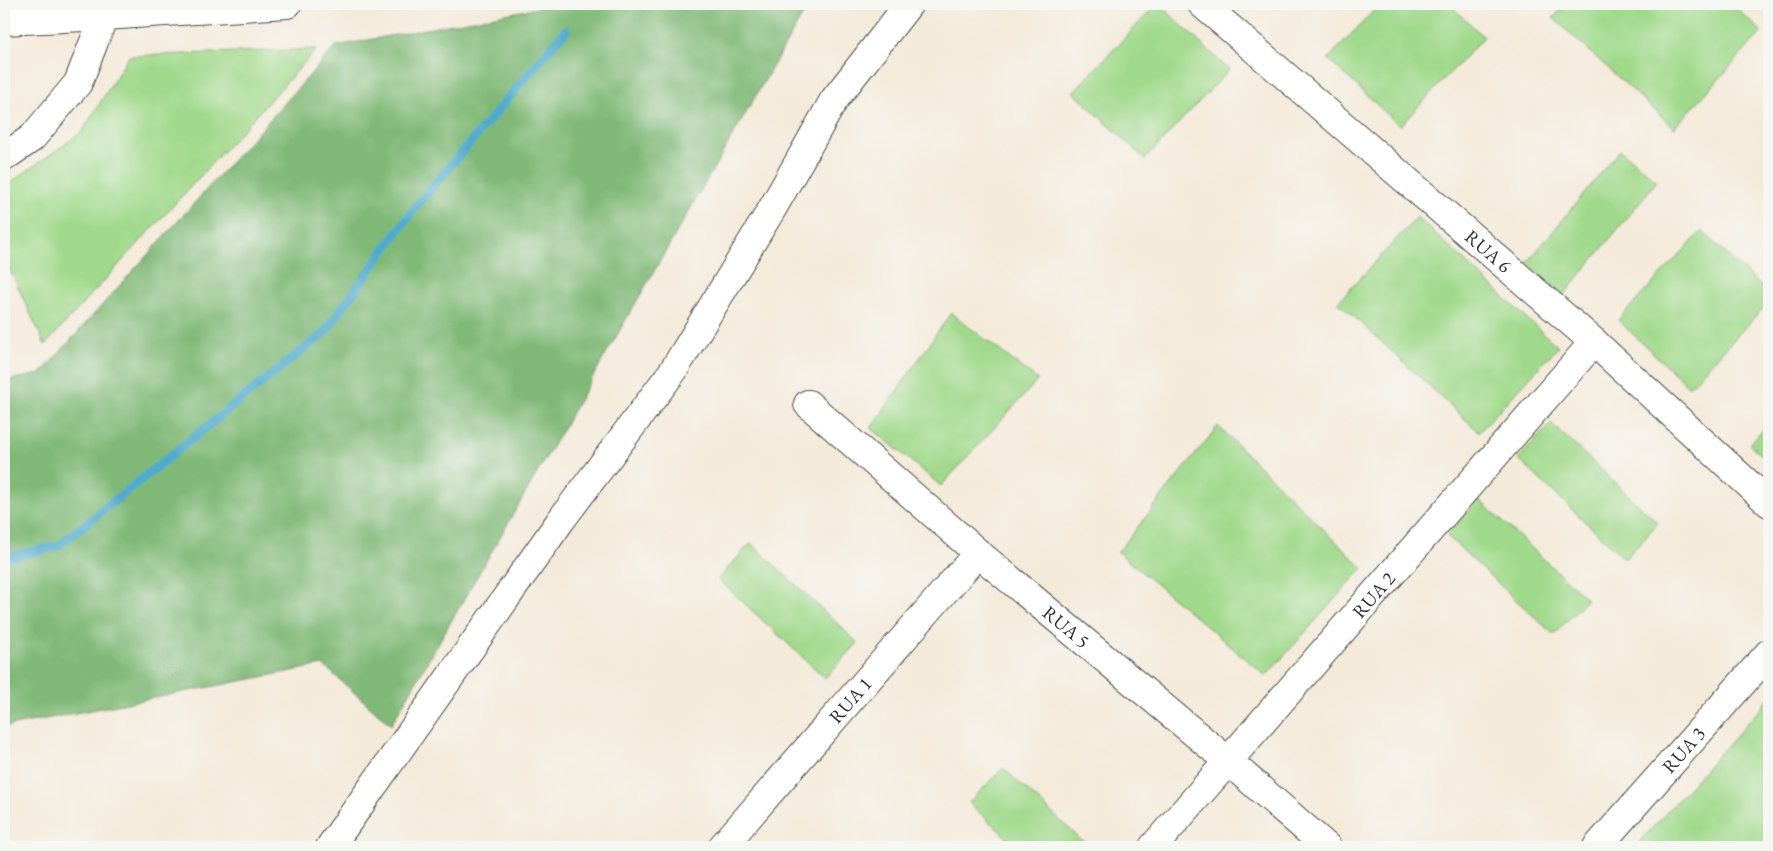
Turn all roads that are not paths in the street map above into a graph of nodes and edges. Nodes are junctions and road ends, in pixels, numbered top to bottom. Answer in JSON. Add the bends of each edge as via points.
{"nodes":[{"id":1,"x":287,"y":4,"type":"edge"},
{"id":2,"x":908,"y":4,"type":"edge"},
{"id":3,"x":1202,"y":4,"type":"edge"},
{"id":4,"x":106,"y":10,"type":"edge"},
{"id":5,"x":4,"y":20,"type":"edge"},
{"id":6,"x":4,"y":157,"type":"edge"},
{"id":7,"x":1594,"y":342,"type":"junction"},
{"id":8,"x":808,"y":404,"type":"dead end"},
{"id":9,"x":1769,"y":503,"type":"edge"},
{"id":10,"x":978,"y":553,"type":"junction"},
{"id":11,"x":1769,"y":654,"type":"edge"},
{"id":12,"x":1228,"y":761,"type":"junction"},
{"id":13,"x":330,"y":847,"type":"edge"},
{"id":14,"x":722,"y":847,"type":"edge"},
{"id":15,"x":1152,"y":847,"type":"edge"},
{"id":16,"x":1327,"y":847,"type":"edge"},
{"id":17,"x":1597,"y":847,"type":"edge"}],
"edges":[{"from":1,"to":4,"type":"street"},
{"from":2,"to":13,"type":"street","via":[[834,100],[673,371],[556,528]]},
{"from":3,"to":7,"type":"street","name":"RUA 6"},
{"from":4,"to":5,"type":"street"},
{"from":4,"to":6,"type":"street","via":[[78,83],[32,138]]},
{"from":7,"to":9,"type":"street","name":"RUA 6"},
{"from":7,"to":12,"type":"street","name":"RUA 2"},
{"from":8,"to":10,"type":"street","name":"RUA 5"},
{"from":10,"to":12,"type":"street","name":"RUA 5"},
{"from":10,"to":14,"type":"street","name":"RUA 1"},
{"from":11,"to":17,"type":"street","name":"RUA 3"},
{"from":12,"to":15,"type":"street","name":"RUA 2"},
{"from":12,"to":16,"type":"street","name":"RUA 5"}]}
